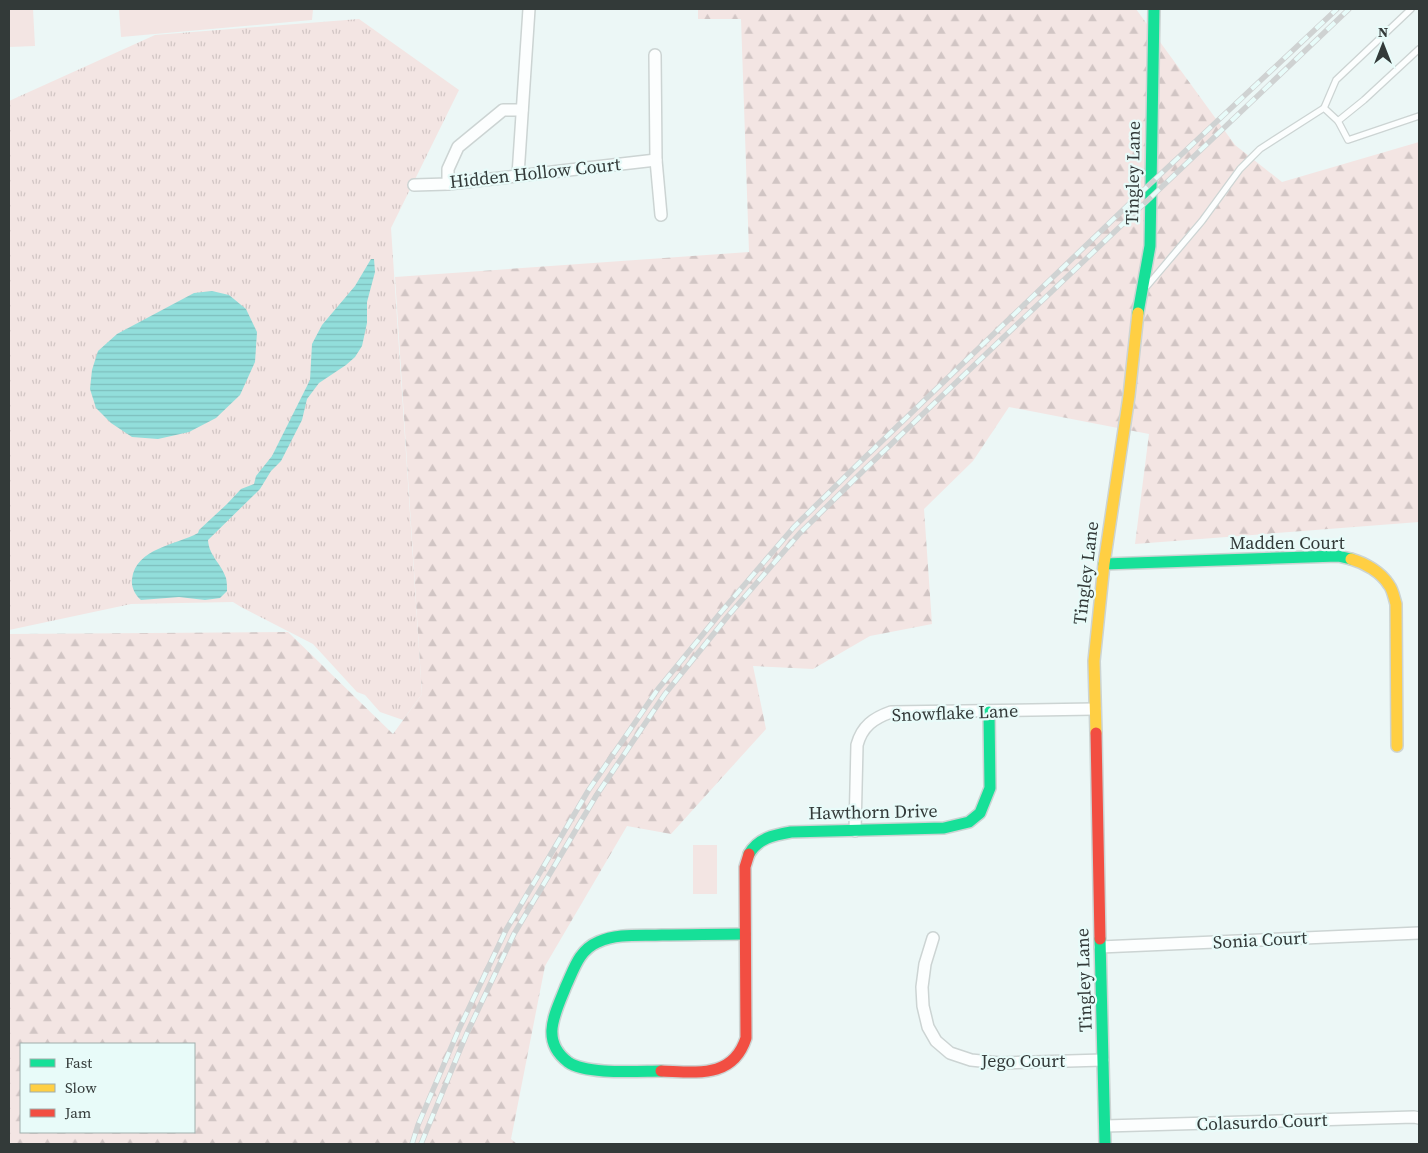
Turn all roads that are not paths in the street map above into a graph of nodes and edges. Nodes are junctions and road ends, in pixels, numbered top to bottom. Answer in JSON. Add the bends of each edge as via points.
{"nodes":[{"id":1,"x":529,"y":9,"type":"edge"},
{"id":2,"x":1154,"y":9,"type":"edge"},
{"id":3,"x":1411,"y":9,"type":"edge"},
{"id":4,"x":1419,"y":49,"type":"edge"},
{"id":5,"x":655,"y":55,"type":"dead end"},
{"id":6,"x":1324,"y":108,"type":"junction"},
{"id":7,"x":522,"y":110,"type":"junction"},
{"id":8,"x":1419,"y":116,"type":"edge"},
{"id":9,"x":1338,"y":121,"type":"junction"},
{"id":10,"x":656,"y":160,"type":"junction"},
{"id":11,"x":518,"y":175,"type":"junction"},
{"id":12,"x":448,"y":184,"type":"junction"},
{"id":13,"x":414,"y":185,"type":"dead end"},
{"id":14,"x":662,"y":215,"type":"dead end"},
{"id":15,"x":1141,"y":293,"type":"junction"},
{"id":16,"x":1104,"y":564,"type":"junction"},
{"id":17,"x":1095,"y":709,"type":"junction"},
{"id":18,"x":989,"y":712,"type":"junction"},
{"id":19,"x":1398,"y":746,"type":"dead end"},
{"id":20,"x":855,"y":831,"type":"junction"},
{"id":21,"x":1419,"y":932,"type":"edge"},
{"id":22,"x":745,"y":934,"type":"junction"},
{"id":23,"x":933,"y":938,"type":"dead end"},
{"id":24,"x":1100,"y":947,"type":"junction"},
{"id":25,"x":1103,"y":1060,"type":"junction"},
{"id":26,"x":1419,"y":1118,"type":"edge"},
{"id":27,"x":1105,"y":1126,"type":"junction"},
{"id":28,"x":1105,"y":1144,"type":"edge"}],
"edges":[{"from":1,"to":7,"type":"street"},
{"from":2,"to":15,"type":"street","name":"Tingley Lane","via":[[1150,246]]},
{"from":3,"to":6,"type":"lane","via":[[1336,80]]},
{"from":4,"to":9,"type":"lane"},
{"from":5,"to":10,"type":"street"},
{"from":6,"to":9,"type":"lane"},
{"from":6,"to":15,"type":"lane","via":[[1260,149],[1240,169],[1202,221]]},
{"from":7,"to":11,"type":"street"},
{"from":7,"to":12,"type":"street","via":[[503,110],[458,147],[448,169]]},
{"from":8,"to":9,"type":"lane","via":[[1348,140]]},
{"from":10,"to":11,"type":"street","name":"Hidden Hollow Court"},
{"from":10,"to":14,"type":"street"},
{"from":11,"to":12,"type":"street","name":"Hidden Hollow Court"},
{"from":12,"to":13,"type":"street","name":"Hidden Hollow Court"},
{"from":15,"to":16,"type":"street","name":"Tingley Lane"},
{"from":16,"to":17,"type":"street","name":"Tingley Lane","via":[[1094,661]]},
{"from":16,"to":19,"type":"street","name":"Madden Court","via":[[1338,556],[1362,562],[1390,586],[1396,604]]},
{"from":17,"to":18,"type":"street","name":"Snowflake Lane"},
{"from":17,"to":24,"type":"street","name":"Tingley Lane"},
{"from":18,"to":20,"type":"street","name":"Hawthorn Drive","via":[[990,788],[981,812],[972,822],[959,827]]},
{"from":18,"to":20,"type":"street","name":"Snowflake Lane","via":[[891,712],[868,724],[857,745]]},
{"from":20,"to":22,"type":"street","name":"Hawthorn Drive","via":[[772,834],[758,842],[751,849],[745,867]]},
{"from":21,"to":24,"type":"street","name":"Sonia Court"},
{"from":22,"to":22,"type":"street","name":"Hawthorn Drive","via":[[617,936],[598,941],[577,960],[556,1011],[552,1024],[553,1039],[559,1052],[580,1068],[596,1070],[703,1072],[725,1066],[743,1051],[746,1038]]},
{"from":23,"to":25,"type":"street","name":"Jego Court","via":[[923,979],[923,1006],[928,1027],[936,1041],[950,1053],[971,1060],[1000,1063]]},
{"from":24,"to":25,"type":"street","name":"Tingley Lane"},
{"from":25,"to":27,"type":"street","name":"Tingley Lane"},
{"from":26,"to":27,"type":"street","name":"Colasurdo Court"},
{"from":27,"to":28,"type":"street","name":"Tingley Lane"}]}
